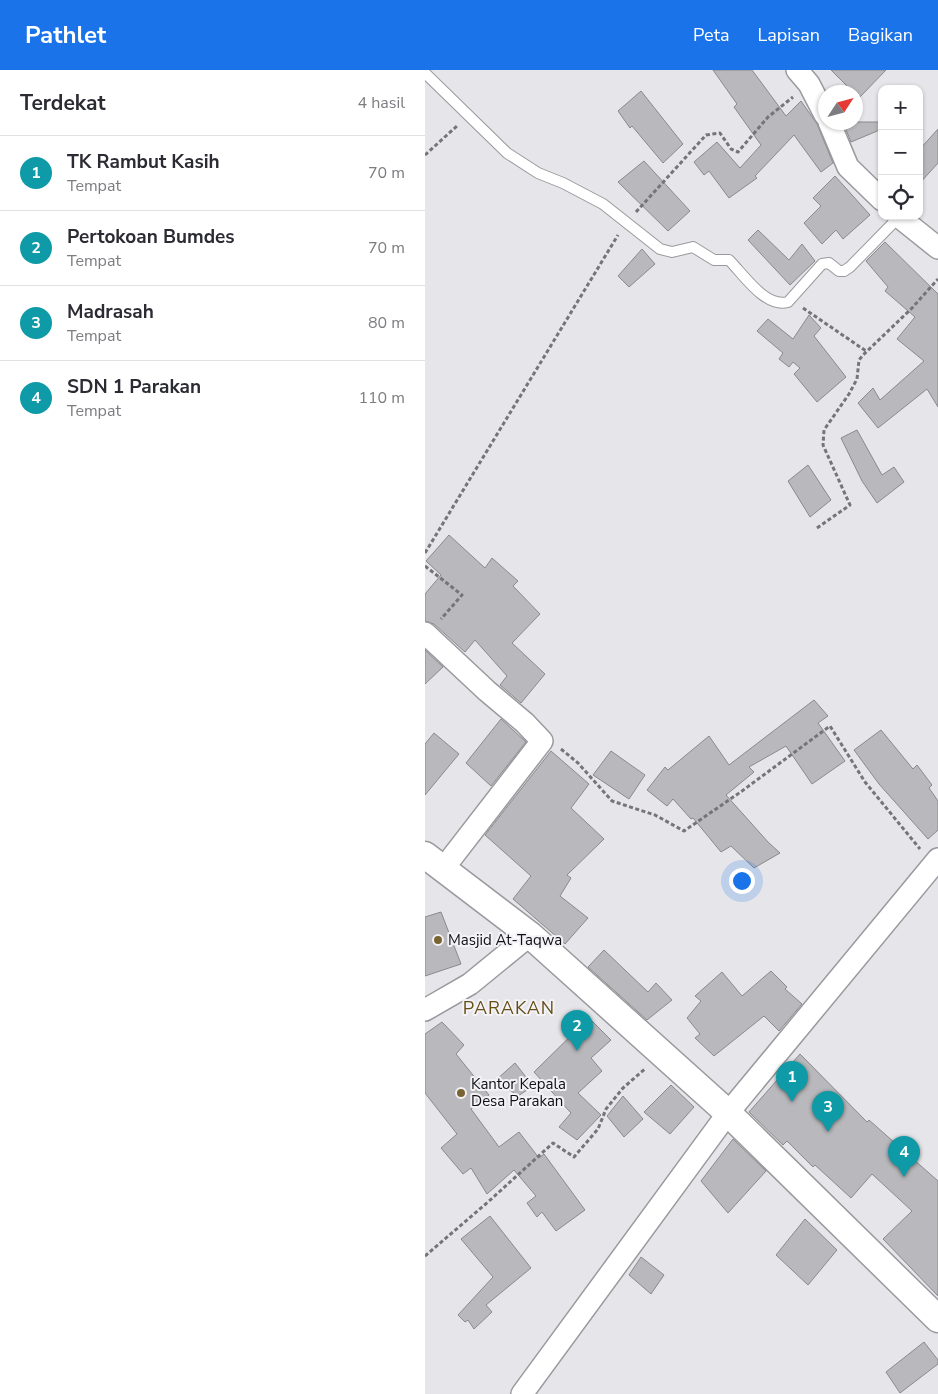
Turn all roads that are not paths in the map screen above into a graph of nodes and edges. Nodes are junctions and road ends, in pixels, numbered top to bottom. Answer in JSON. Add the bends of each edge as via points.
{"nodes":[{"id":1,"x":425,"y":73,"type":"edge"},
{"id":2,"x":803,"y":77,"type":"edge"},
{"id":3,"x":818,"y":103,"type":"edge"},
{"id":4,"x":832,"y":130,"type":"edge"},
{"id":5,"x":878,"y":196,"type":"edge"},
{"id":6,"x":895,"y":220,"type":"edge"},
{"id":7,"x":902,"y":220,"type":"edge"},
{"id":8,"x":938,"y":248,"type":"edge"},
{"id":9,"x":427,"y":634,"type":"edge"},
{"id":10,"x":434,"y":862,"type":"edge"},
{"id":11,"x":935,"y":863,"type":"edge"},
{"id":12,"x":530,"y":935,"type":"junction"},
{"id":13,"x":425,"y":1010,"type":"edge"},
{"id":14,"x":728,"y":1113,"type":"junction"},
{"id":15,"x":938,"y":1318,"type":"edge"},
{"id":16,"x":522,"y":1394,"type":"edge"}],
"edges":[{"from":1,"to":6,"type":"lane","via":[[507,153],[538,173],[590,197],[627,221],[660,249],[672,252],[693,248],[714,260],[729,260],[753,286],[781,304],[788,302],[822,264],[829,263],[839,271],[850,267]]},
{"from":2,"to":3,"type":"street"},
{"from":4,"to":5,"type":"street","via":[[848,167]]},
{"from":7,"to":8,"type":"street"},
{"from":9,"to":10,"type":"street","via":[[542,741]]},
{"from":10,"to":12,"type":"street"},
{"from":11,"to":14,"type":"street"},
{"from":12,"to":13,"type":"street","via":[[470,984]]},
{"from":12,"to":14,"type":"street"},
{"from":14,"to":15,"type":"street"},
{"from":14,"to":16,"type":"street"}]}
